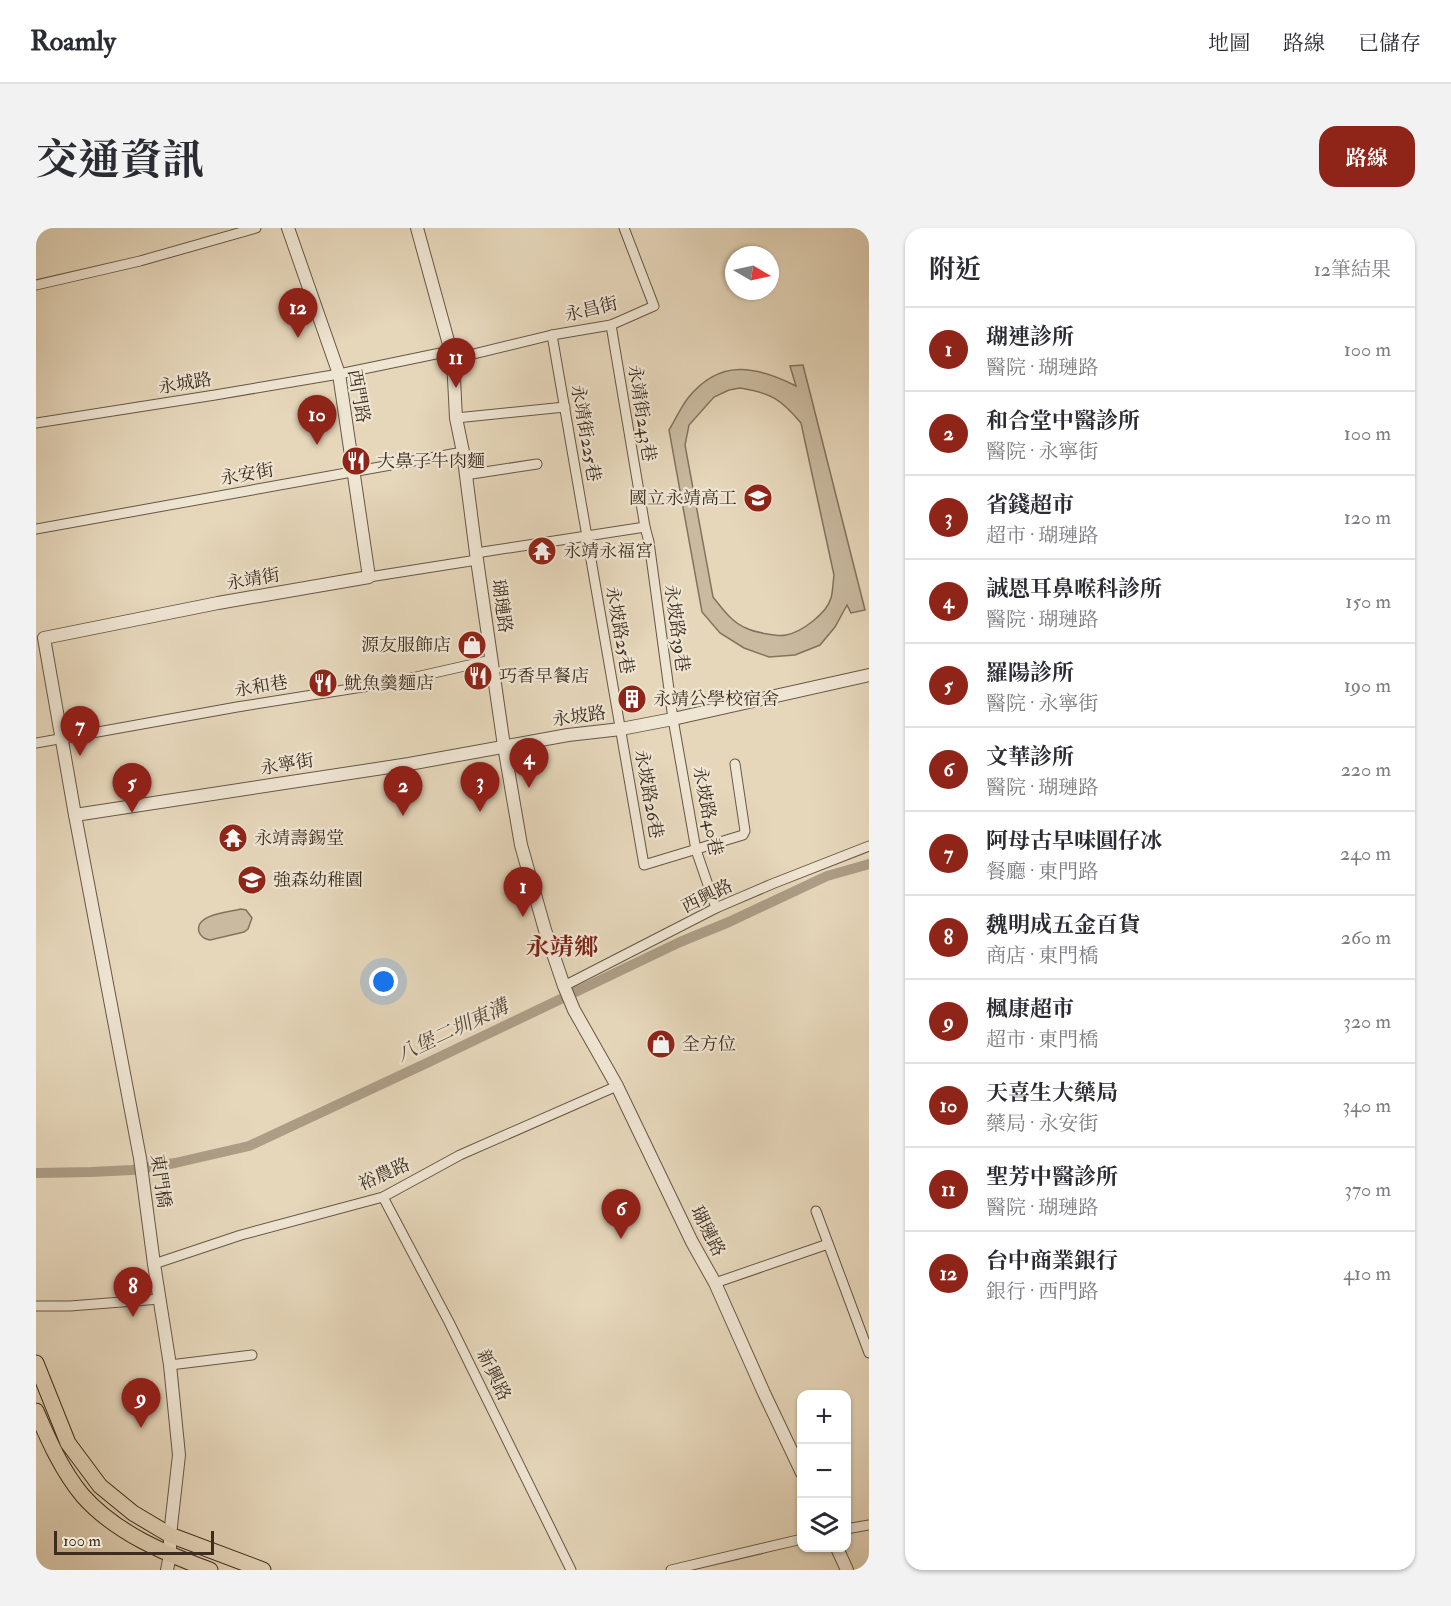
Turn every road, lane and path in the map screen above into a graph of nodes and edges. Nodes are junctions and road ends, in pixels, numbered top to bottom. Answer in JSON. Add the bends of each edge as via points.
{"nodes":[{"id":1,"x":256,"y":228,"type":"edge"},
{"id":2,"x":288,"y":228,"type":"edge"},
{"id":3,"x":417,"y":228,"type":"edge"},
{"id":4,"x":624,"y":228,"type":"edge"},
{"id":5,"x":36,"y":285,"type":"edge"},
{"id":6,"x":611,"y":325,"type":"junction"},
{"id":7,"x":552,"y":335,"type":"junction"},
{"id":8,"x":452,"y":355,"type":"junction"},
{"id":9,"x":339,"y":374,"type":"junction"},
{"id":10,"x":565,"y":407,"type":"junction"},
{"id":11,"x":456,"y":418,"type":"junction"},
{"id":12,"x":36,"y":423,"type":"edge"},
{"id":13,"x":463,"y":452,"type":"junction"},
{"id":14,"x":537,"y":465,"type":"dead end"},
{"id":15,"x":353,"y":471,"type":"junction"},
{"id":16,"x":465,"y":475,"type":"junction"},
{"id":17,"x":645,"y":527,"type":"junction"},
{"id":18,"x":36,"y":529,"type":"edge"},
{"id":19,"x":587,"y":536,"type":"junction"},
{"id":20,"x":649,"y":542,"type":"joint"},
{"id":21,"x":476,"y":557,"type":"junction"},
{"id":22,"x":369,"y":577,"type":"junction"},
{"id":23,"x":40,"y":638,"type":"edge"},
{"id":24,"x":491,"y":660,"type":"junction"},
{"id":25,"x":869,"y":675,"type":"edge"},
{"id":26,"x":674,"y":719,"type":"junction"},
{"id":27,"x":621,"y":729,"type":"junction"},
{"id":28,"x":62,"y":738,"type":"junction"},
{"id":29,"x":36,"y":743,"type":"edge"},
{"id":30,"x":504,"y":746,"type":"junction"},
{"id":31,"x":735,"y":764,"type":"dead end"},
{"id":32,"x":75,"y":815,"type":"junction"},
{"id":33,"x":869,"y":846,"type":"edge"},
{"id":34,"x":696,"y":850,"type":"junction"},
{"id":35,"x":716,"y":908,"type":"junction"},
{"id":36,"x":564,"y":986,"type":"junction"},
{"id":37,"x":617,"y":1086,"type":"junction"},
{"id":38,"x":383,"y":1197,"type":"junction"},
{"id":39,"x":816,"y":1211,"type":"dead end"},
{"id":40,"x":828,"y":1244,"type":"junction"},
{"id":41,"x":154,"y":1264,"type":"junction"},
{"id":42,"x":715,"y":1283,"type":"junction"},
{"id":43,"x":160,"y":1299,"type":"junction"},
{"id":44,"x":36,"y":1306,"type":"edge"},
{"id":45,"x":869,"y":1353,"type":"edge"},
{"id":46,"x":252,"y":1355,"type":"dead end"},
{"id":47,"x":36,"y":1363,"type":"edge"},
{"id":48,"x":170,"y":1365,"type":"junction"},
{"id":49,"x":36,"y":1411,"type":"edge"},
{"id":50,"x":797,"y":1464,"type":"edge"},
{"id":51,"x":869,"y":1525,"type":"edge"},
{"id":52,"x":851,"y":1528,"type":"edge"},
{"id":53,"x":170,"y":1535,"type":"junction"},
{"id":54,"x":797,"y":1540,"type":"edge"},
{"id":55,"x":839,"y":1552,"type":"edge"},
{"id":56,"x":168,"y":1563,"type":"edge"},
{"id":57,"x":210,"y":1570,"type":"edge"},
{"id":58,"x":262,"y":1570,"type":"edge"},
{"id":59,"x":571,"y":1570,"type":"edge"},
{"id":60,"x":670,"y":1570,"type":"edge"},
{"id":61,"x":847,"y":1570,"type":"edge"}],
"edges":[{"from":1,"to":5,"type":"street"},
{"from":2,"to":9,"type":"street","name":"西門路"},
{"from":3,"to":8,"type":"street","name":"瑚璉路"},
{"from":4,"to":6,"type":"street","name":"永昌街","via":[[654,306]]},
{"from":6,"to":7,"type":"street","name":"永昌街"},
{"from":6,"to":17,"type":"street","name":"永靖街243巷"},
{"from":7,"to":8,"type":"street","name":"永昌街"},
{"from":7,"to":10,"type":"street","name":"永靖街225巷"},
{"from":8,"to":9,"type":"street","name":"永昌街"},
{"from":8,"to":11,"type":"street","name":"瑚璉路"},
{"from":9,"to":12,"type":"street","name":"永城路"},
{"from":9,"to":15,"type":"street","name":"西門路"},
{"from":10,"to":11,"type":"street"},
{"from":10,"to":19,"type":"street","name":"永靖街225巷"},
{"from":11,"to":13,"type":"street","name":"瑚璉路"},
{"from":13,"to":15,"type":"street","name":"永安街"},
{"from":13,"to":16,"type":"street","name":"瑚璉路"},
{"from":14,"to":16,"type":"street"},
{"from":15,"to":18,"type":"street","name":"永安街"},
{"from":15,"to":22,"type":"street","name":"西門路"},
{"from":16,"to":21,"type":"street","name":"瑚璉路"},
{"from":17,"to":19,"type":"street","name":"永靖街"},
{"from":17,"to":20,"type":"street","name":"永靖街243巷"},
{"from":19,"to":21,"type":"street","name":"永靖街"},
{"from":19,"to":27,"type":"street","name":"永坡路25巷"},
{"from":20,"to":26,"type":"street","name":"永坡路39巷"},
{"from":21,"to":22,"type":"street","name":"永靖街"},
{"from":21,"to":24,"type":"street","name":"瑚璉路"},
{"from":22,"to":23,"type":"street","name":"永靖街"},
{"from":23,"to":28,"type":"street","name":"東門橋"},
{"from":24,"to":28,"type":"street","name":"永和巷","via":[[394,682]]},
{"from":24,"to":30,"type":"street","name":"瑚璉路"},
{"from":25,"to":26,"type":"street","name":"永坡路"},
{"from":26,"to":27,"type":"street","name":"永坡路"},
{"from":26,"to":34,"type":"street","name":"永坡路40巷"},
{"from":27,"to":30,"type":"street","name":"永坡路"},
{"from":27,"to":34,"type":"street","name":"永坡路26巷","via":[[644,865]]},
{"from":28,"to":29,"type":"street","name":"永和巷"},
{"from":28,"to":32,"type":"street","name":"東門橋"},
{"from":30,"to":32,"type":"street","name":"永寧街"},
{"from":30,"to":36,"type":"street","name":"瑚璉路","via":[[521,844]]},
{"from":31,"to":34,"type":"street","via":[[745,831],[743,835]]},
{"from":32,"to":41,"type":"street","name":"東門橋","via":[[140,1158]]},
{"from":33,"to":35,"type":"street","name":"西興路"},
{"from":34,"to":35,"type":"street","name":"永坡路40巷"},
{"from":35,"to":36,"type":"street","name":"西興路"},
{"from":36,"to":37,"type":"street","name":"瑚璉路"},
{"from":37,"to":38,"type":"street","name":"裕農路","via":[[460,1155]]},
{"from":37,"to":42,"type":"street","name":"瑚璉路"},
{"from":38,"to":41,"type":"street","name":"裕農路","via":[[241,1235]]},
{"from":38,"to":59,"type":"street","name":"新興路"},
{"from":39,"to":40,"type":"street"},
{"from":40,"to":42,"type":"street"},
{"from":40,"to":45,"type":"street"},
{"from":41,"to":43,"type":"street","name":"東門橋"},
{"from":42,"to":50,"type":"street","name":"瑚璉路"},
{"from":43,"to":44,"type":"street"},
{"from":43,"to":48,"type":"street","name":"東門橋"},
{"from":46,"to":48,"type":"street"},
{"from":47,"to":53,"type":"main road","via":[[68,1443],[100,1486],[133,1513]]},
{"from":48,"to":53,"type":"street","name":"東門橋","via":[[178,1455]]},
{"from":49,"to":56,"type":"main road","via":[[53,1451],[84,1496],[108,1519],[146,1542]]},
{"from":51,"to":52,"type":"street"},
{"from":53,"to":56,"type":"street","name":"東門橋"},
{"from":53,"to":58,"type":"main road"},
{"from":54,"to":60,"type":"street"},
{"from":55,"to":61,"type":"street"},
{"from":56,"to":57,"type":"main road"}]}
